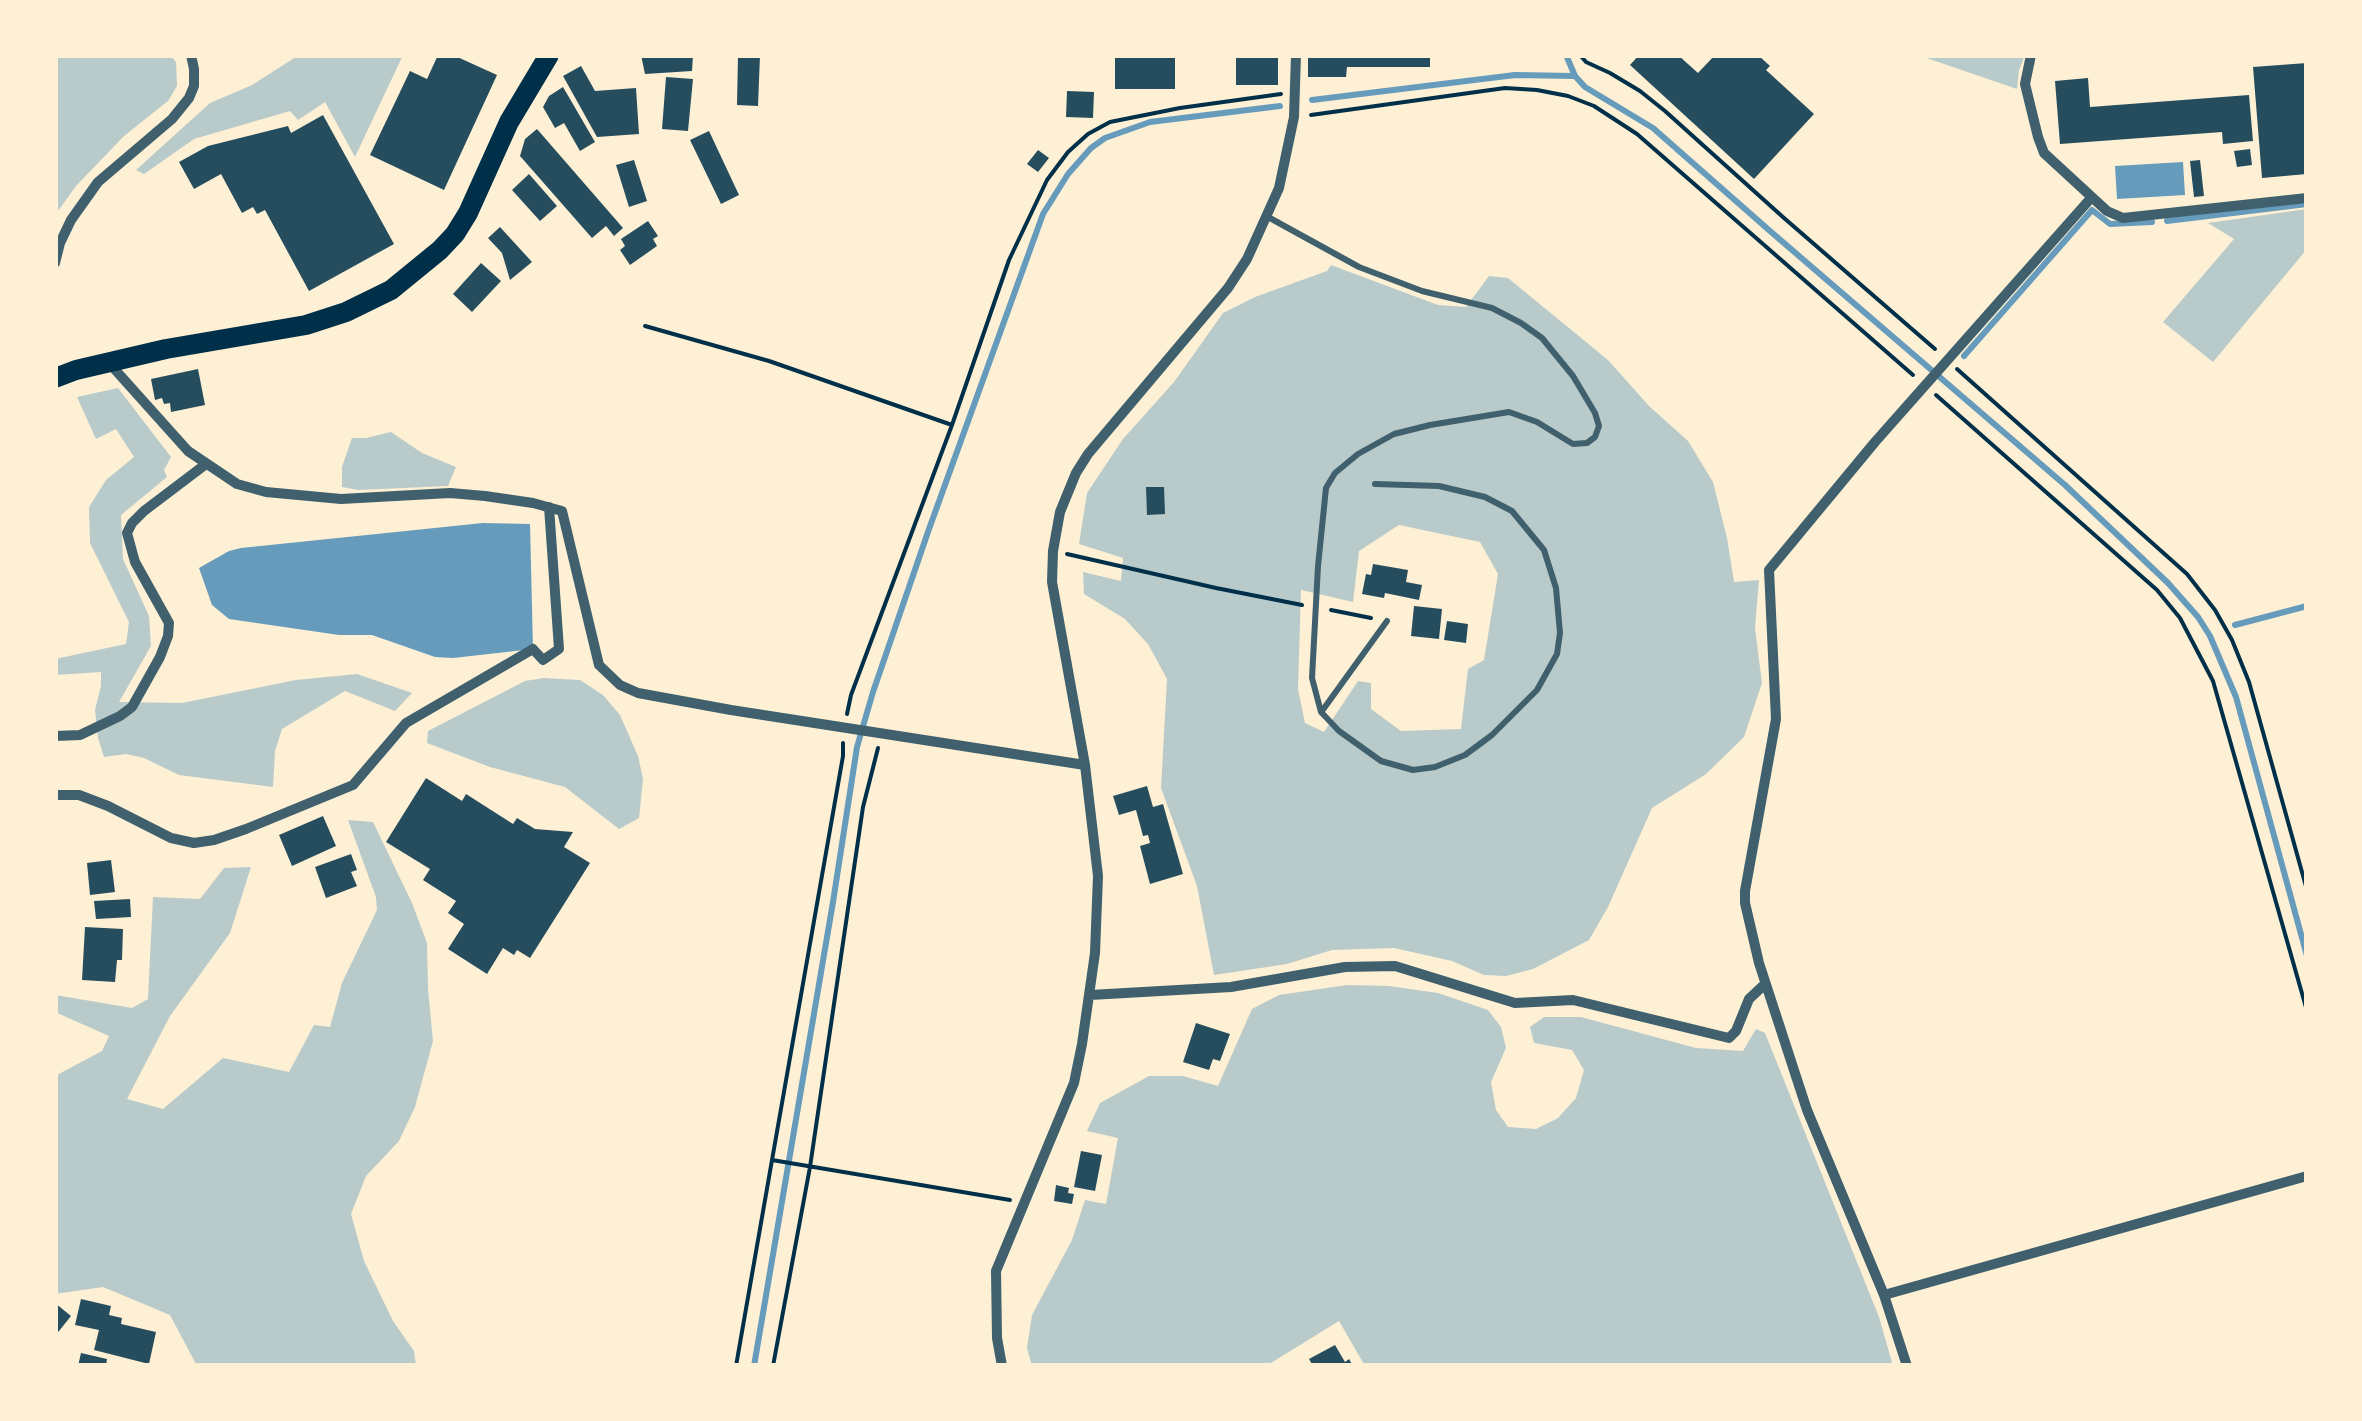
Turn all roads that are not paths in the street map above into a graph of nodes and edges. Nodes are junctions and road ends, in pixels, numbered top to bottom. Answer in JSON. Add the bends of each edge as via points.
{"nodes":[{"id":1,"x":191,"y":55,"type":"edge"},
{"id":2,"x":549,"y":55,"type":"edge"},
{"id":3,"x":1296,"y":55,"type":"edge"},
{"id":4,"x":2032,"y":55,"type":"edge"},
{"id":5,"x":2091,"y":198,"type":"junction"},
{"id":6,"x":2307,"y":198,"type":"edge"},
{"id":7,"x":1268,"y":217,"type":"junction"},
{"id":8,"x":55,"y":262,"type":"edge"},
{"id":9,"x":109,"y":363,"type":"junction"},
{"id":10,"x":55,"y":378,"type":"edge"},
{"id":11,"x":206,"y":464,"type":"junction"},
{"id":12,"x":1375,"y":484,"type":"dead end"},
{"id":13,"x":549,"y":507,"type":"junction"},
{"id":14,"x":1388,"y":621,"type":"dead end"},
{"id":15,"x":1322,"y":712,"type":"junction"},
{"id":16,"x":55,"y":736,"type":"edge"},
{"id":17,"x":1085,"y":765,"type":"junction"},
{"id":18,"x":55,"y":795,"type":"edge"},
{"id":19,"x":1765,"y":984,"type":"junction"},
{"id":20,"x":1090,"y":995,"type":"junction"},
{"id":21,"x":2307,"y":1176,"type":"edge"},
{"id":22,"x":1884,"y":1295,"type":"junction"},
{"id":23,"x":1002,"y":1366,"type":"edge"},
{"id":24,"x":1907,"y":1366,"type":"edge"}],
"edges":[{"from":1,"to":8,"type":"street","via":[[189,98],[98,182],[71,220]]},
{"from":2,"to":9,"type":"highway","via":[[455,234],[391,290],[318,322]]},
{"from":3,"to":7,"type":"street","via":[[1294,117]]},
{"from":4,"to":5,"type":"street","via":[[2025,84],[2044,154]]},
{"from":5,"to":6,"type":"street","via":[[2123,218]]},
{"from":5,"to":19,"type":"street","via":[[1769,570],[1776,719],[1745,891]]},
{"from":7,"to":15,"type":"lane","via":[[1359,268],[1492,308],[1520,323],[1573,376],[1600,426],[1587,444],[1572,444],[1509,412],[1430,425],[1394,434],[1335,473],[1326,488],[1312,678]]},
{"from":7,"to":17,"type":"street","via":[[1228,288],[1088,454],[1060,512],[1052,582]]},
{"from":9,"to":10,"type":"highway"},
{"from":9,"to":11,"type":"street"},
{"from":11,"to":13,"type":"street","via":[[237,484],[295,496],[450,493]]},
{"from":11,"to":16,"type":"street","via":[[144,511],[127,533],[168,623],[160,657],[132,707],[80,735]]},
{"from":12,"to":15,"type":"lane","via":[[1439,486],[1512,511],[1544,550],[1556,588],[1557,654],[1537,690],[1492,735],[1436,766],[1413,770],[1381,761]]},
{"from":13,"to":17,"type":"street","via":[[562,510],[599,665],[620,685],[694,704]]},
{"from":13,"to":18,"type":"street","via":[[559,649],[542,660],[533,649],[406,723],[354,784],[194,843],[79,795]]},
{"from":14,"to":15,"type":"lane"},
{"from":17,"to":20,"type":"street","via":[[1098,876]]},
{"from":19,"to":20,"type":"street","via":[[1729,1038],[1574,1000],[1515,1004],[1395,966],[1345,967],[1232,987]]},
{"from":19,"to":22,"type":"street"},
{"from":20,"to":23,"type":"street","via":[[1074,1083],[996,1271]]},
{"from":21,"to":22,"type":"street"},
{"from":22,"to":24,"type":"street"}]}
